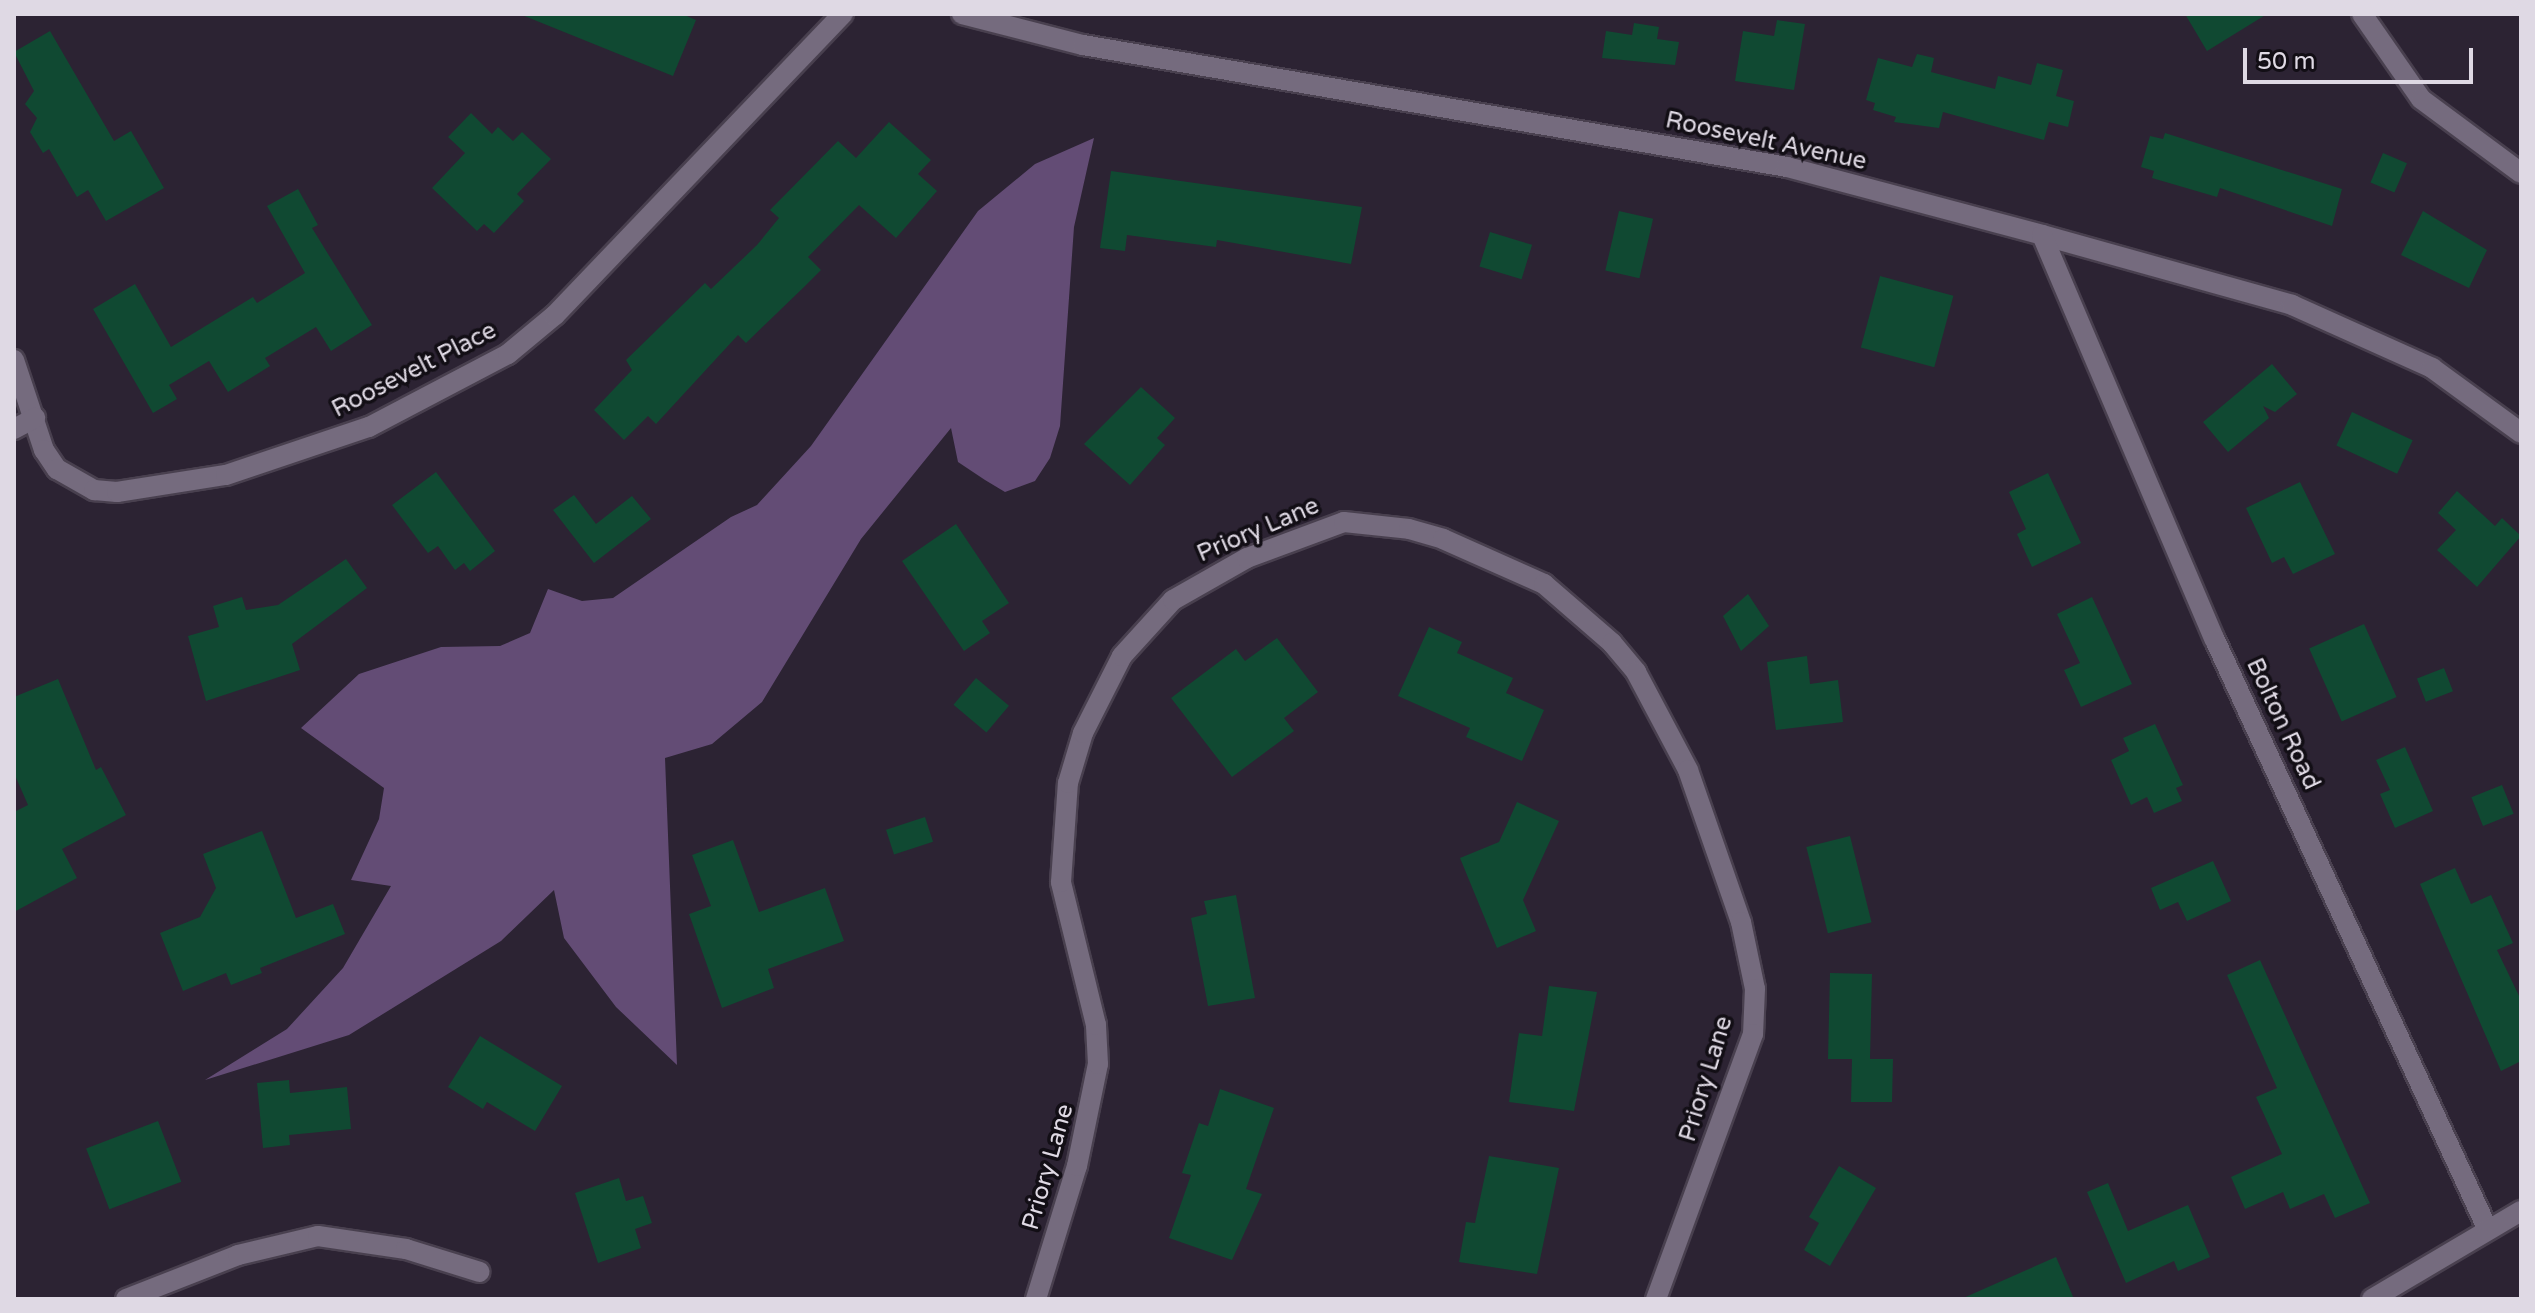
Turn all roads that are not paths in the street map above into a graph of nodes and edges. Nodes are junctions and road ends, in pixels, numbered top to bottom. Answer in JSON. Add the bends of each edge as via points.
{"nodes":[{"id":1,"x":843,"y":14,"type":"edge"},
{"id":2,"x":962,"y":14,"type":"edge"},
{"id":3,"x":2362,"y":14,"type":"edge"},
{"id":4,"x":2521,"y":173,"type":"edge"},
{"id":5,"x":2042,"y":235,"type":"junction"},
{"id":6,"x":14,"y":360,"type":"edge"},
{"id":7,"x":35,"y":418,"type":"junction"},
{"id":8,"x":14,"y":429,"type":"edge"},
{"id":9,"x":2521,"y":433,"type":"edge"},
{"id":10,"x":2521,"y":1211,"type":"edge"},
{"id":11,"x":2488,"y":1230,"type":"junction"},
{"id":12,"x":480,"y":1272,"type":"dead end"},
{"id":13,"x":126,"y":1299,"type":"edge"},
{"id":14,"x":1036,"y":1299,"type":"edge"},
{"id":15,"x":1656,"y":1299,"type":"edge"},
{"id":16,"x":2372,"y":1299,"type":"edge"}],
"edges":[{"from":1,"to":7,"type":"street","name":"Roosevelt Place","via":[[555,315],[508,354],[396,414],[306,452],[226,475],[117,492],[94,490],[57,469],[44,450]]},
{"from":2,"to":5,"type":"street","name":"Roosevelt Avenue","via":[[1083,45],[1787,167]]},
{"from":3,"to":4,"type":"street","via":[[2421,99]]},
{"from":5,"to":9,"type":"street","name":"Roosevelt Avenue","via":[[2292,305],[2432,368]]},
{"from":5,"to":11,"type":"street","name":"Bolton Road","via":[[2215,640]]},
{"from":6,"to":7,"type":"street"},
{"from":7,"to":8,"type":"street"},
{"from":10,"to":11,"type":"street"},
{"from":11,"to":16,"type":"street"},
{"from":12,"to":13,"type":"street","via":[[406,1249],[318,1236],[238,1255]]},
{"from":14,"to":15,"type":"street","name":"Priory Lane","via":[[1080,1153],[1098,1064],[1096,1025],[1061,882],[1068,783],[1083,733],[1122,656],[1173,600],[1247,558],[1344,522],[1443,539],[1544,584],[1612,643],[1636,672],[1688,770],[1741,922],[1755,989],[1753,1034]]}]}
